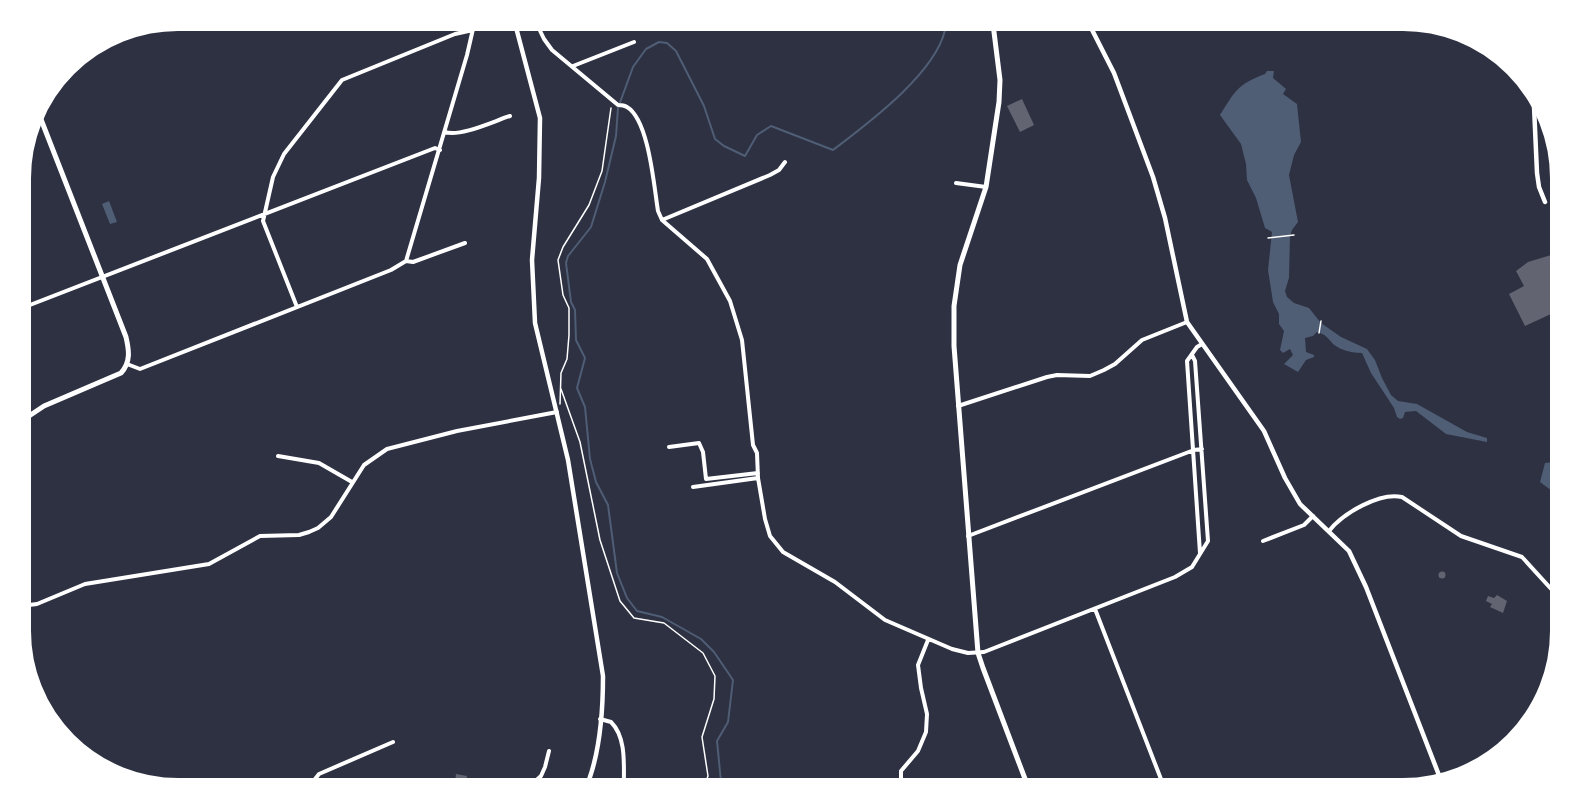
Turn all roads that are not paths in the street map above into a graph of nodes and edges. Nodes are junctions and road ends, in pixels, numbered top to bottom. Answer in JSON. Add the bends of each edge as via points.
{"nodes":[{"id":1,"x":474,"y":27,"type":"edge"},
{"id":2,"x":516,"y":27,"type":"edge"},
{"id":3,"x":538,"y":27,"type":"edge"},
{"id":4,"x":993,"y":27,"type":"edge"},
{"id":5,"x":1090,"y":27,"type":"edge"},
{"id":6,"x":473,"y":30,"type":"junction"},
{"id":7,"x":634,"y":42,"type":"dead end"},
{"id":8,"x":573,"y":67,"type":"junction"},
{"id":9,"x":1534,"y":103,"type":"edge"},
{"id":10,"x":510,"y":116,"type":"dead end"},
{"id":11,"x":40,"y":117,"type":"edge"},
{"id":12,"x":445,"y":132,"type":"junction"},
{"id":13,"x":440,"y":150,"type":"junction"},
{"id":14,"x":785,"y":162,"type":"dead end"},
{"id":15,"x":956,"y":183,"type":"dead end"},
{"id":16,"x":986,"y":187,"type":"junction"},
{"id":17,"x":1545,"y":202,"type":"dead end"},
{"id":18,"x":265,"y":214,"type":"junction"},
{"id":19,"x":662,"y":220,"type":"junction"},
{"id":20,"x":465,"y":243,"type":"dead end"},
{"id":21,"x":406,"y":261,"type":"junction"},
{"id":22,"x":102,"y":277,"type":"junction"},
{"id":23,"x":27,"y":306,"type":"edge"},
{"id":24,"x":297,"y":307,"type":"junction"},
{"id":25,"x":1187,"y":322,"type":"junction"},
{"id":26,"x":1202,"y":344,"type":"junction"},
{"id":27,"x":1192,"y":355,"type":"junction"},
{"id":28,"x":127,"y":364,"type":"junction"},
{"id":29,"x":958,"y":406,"type":"junction"},
{"id":30,"x":557,"y":412,"type":"junction"},
{"id":31,"x":27,"y":418,"type":"edge"},
{"id":32,"x":669,"y":447,"type":"dead end"},
{"id":33,"x":1202,"y":449,"type":"junction"},
{"id":34,"x":1194,"y":450,"type":"junction"},
{"id":35,"x":278,"y":456,"type":"dead end"},
{"id":36,"x":758,"y":476,"type":"junction"},
{"id":37,"x":352,"y":482,"type":"junction"},
{"id":38,"x":693,"y":487,"type":"dead end"},
{"id":39,"x":1313,"y":516,"type":"junction"},
{"id":40,"x":1329,"y":531,"type":"junction"},
{"id":41,"x":968,"y":536,"type":"junction"},
{"id":42,"x":1263,"y":541,"type":"dead end"},
{"id":43,"x":1200,"y":554,"type":"junction"},
{"id":44,"x":1554,"y":592,"type":"edge"},
{"id":45,"x":27,"y":604,"type":"edge"},
{"id":46,"x":1095,"y":609,"type":"junction"},
{"id":47,"x":928,"y":640,"type":"junction"},
{"id":48,"x":978,"y":653,"type":"junction"},
{"id":49,"x":600,"y":719,"type":"junction"},
{"id":50,"x":393,"y":742,"type":"dead end"},
{"id":51,"x":549,"y":751,"type":"dead end"},
{"id":52,"x":1440,"y":777,"type":"edge"},
{"id":53,"x":313,"y":782,"type":"edge"},
{"id":54,"x":534,"y":782,"type":"edge"},
{"id":55,"x":589,"y":782,"type":"edge"},
{"id":56,"x":624,"y":782,"type":"edge"},
{"id":57,"x":901,"y":782,"type":"edge"},
{"id":58,"x":1026,"y":782,"type":"edge"},
{"id":59,"x":1162,"y":782,"type":"edge"}],
"edges":[{"from":1,"to":6,"type":"street"},
{"from":2,"to":30,"type":"street","via":[[540,118],[533,307]]},
{"from":3,"to":8,"type":"street","via":[[546,43]]},
{"from":4,"to":16,"type":"main road","via":[[999,91]]},
{"from":5,"to":25,"type":"street","via":[[1122,92],[1153,177]]},
{"from":6,"to":12,"type":"street"},
{"from":6,"to":18,"type":"street","via":[[342,80],[284,154],[273,177]]},
{"from":7,"to":8,"type":"street"},
{"from":8,"to":19,"type":"street","via":[[618,105],[627,107],[645,133]]},
{"from":9,"to":17,"type":"street","via":[[1537,173]]},
{"from":10,"to":12,"type":"street","via":[[463,131]]},
{"from":11,"to":22,"type":"main road"},
{"from":12,"to":13,"type":"street"},
{"from":13,"to":18,"type":"street","via":[[435,148]]},
{"from":13,"to":21,"type":"street"},
{"from":14,"to":19,"type":"street","via":[[770,175]]},
{"from":15,"to":16,"type":"street"},
{"from":16,"to":29,"type":"main road","via":[[965,246],[957,286],[953,326]]},
{"from":18,"to":22,"type":"street"},
{"from":18,"to":24,"type":"street","via":[[264,221]]},
{"from":19,"to":36,"type":"street","via":[[707,259],[730,301],[742,340]]},
{"from":20,"to":21,"type":"street"},
{"from":21,"to":24,"type":"street"},
{"from":22,"to":23,"type":"street"},
{"from":22,"to":28,"type":"main road","via":[[126,337]]},
{"from":24,"to":28,"type":"street","via":[[140,369]]},
{"from":25,"to":26,"type":"street"},
{"from":25,"to":29,"type":"street","via":[[1142,340],[1115,364],[1090,376],[1047,377]]},
{"from":26,"to":27,"type":"street"},
{"from":26,"to":39,"type":"street","via":[[1264,431],[1292,491]]},
{"from":27,"to":33,"type":"street","via":[[1196,361]]},
{"from":27,"to":34,"type":"street","via":[[1187,361]]},
{"from":28,"to":31,"type":"main road","via":[[116,376],[44,405]]},
{"from":29,"to":41,"type":"main road"},
{"from":30,"to":37,"type":"street","via":[[387,448],[364,465]]},
{"from":30,"to":49,"type":"street","via":[[603,676]]},
{"from":32,"to":36,"type":"street","via":[[699,443],[706,479]]},
{"from":33,"to":34,"type":"street"},
{"from":33,"to":43,"type":"street","via":[[1208,541]]},
{"from":34,"to":41,"type":"street"},
{"from":34,"to":43,"type":"street"},
{"from":35,"to":37,"type":"street","via":[[319,463]]},
{"from":36,"to":38,"type":"street"},
{"from":36,"to":47,"type":"street","via":[[770,536],[783,552],[835,582],[885,620]]},
{"from":37,"to":45,"type":"street","via":[[331,517],[309,532],[255,537],[219,560],[198,567],[85,584],[38,604]]},
{"from":39,"to":40,"type":"street"},
{"from":39,"to":42,"type":"street","via":[[1304,525]]},
{"from":40,"to":44,"type":"street","via":[[1349,513],[1394,495],[1410,500],[1461,536],[1522,557]]},
{"from":40,"to":52,"type":"street","via":[[1349,551],[1358,567]]},
{"from":41,"to":48,"type":"main road"},
{"from":43,"to":46,"type":"street","via":[[1184,573]]},
{"from":46,"to":48,"type":"street"},
{"from":46,"to":59,"type":"street"},
{"from":47,"to":48,"type":"street","via":[[964,653]]},
{"from":47,"to":57,"type":"street","via":[[918,665],[927,714],[926,732],[918,751],[901,771]]},
{"from":48,"to":58,"type":"main road"},
{"from":49,"to":55,"type":"street"},
{"from":49,"to":56,"type":"street","via":[[611,722],[619,735]]},
{"from":50,"to":53,"type":"street","via":[[319,774]]},
{"from":51,"to":54,"type":"street","via":[[546,767]]}]}
